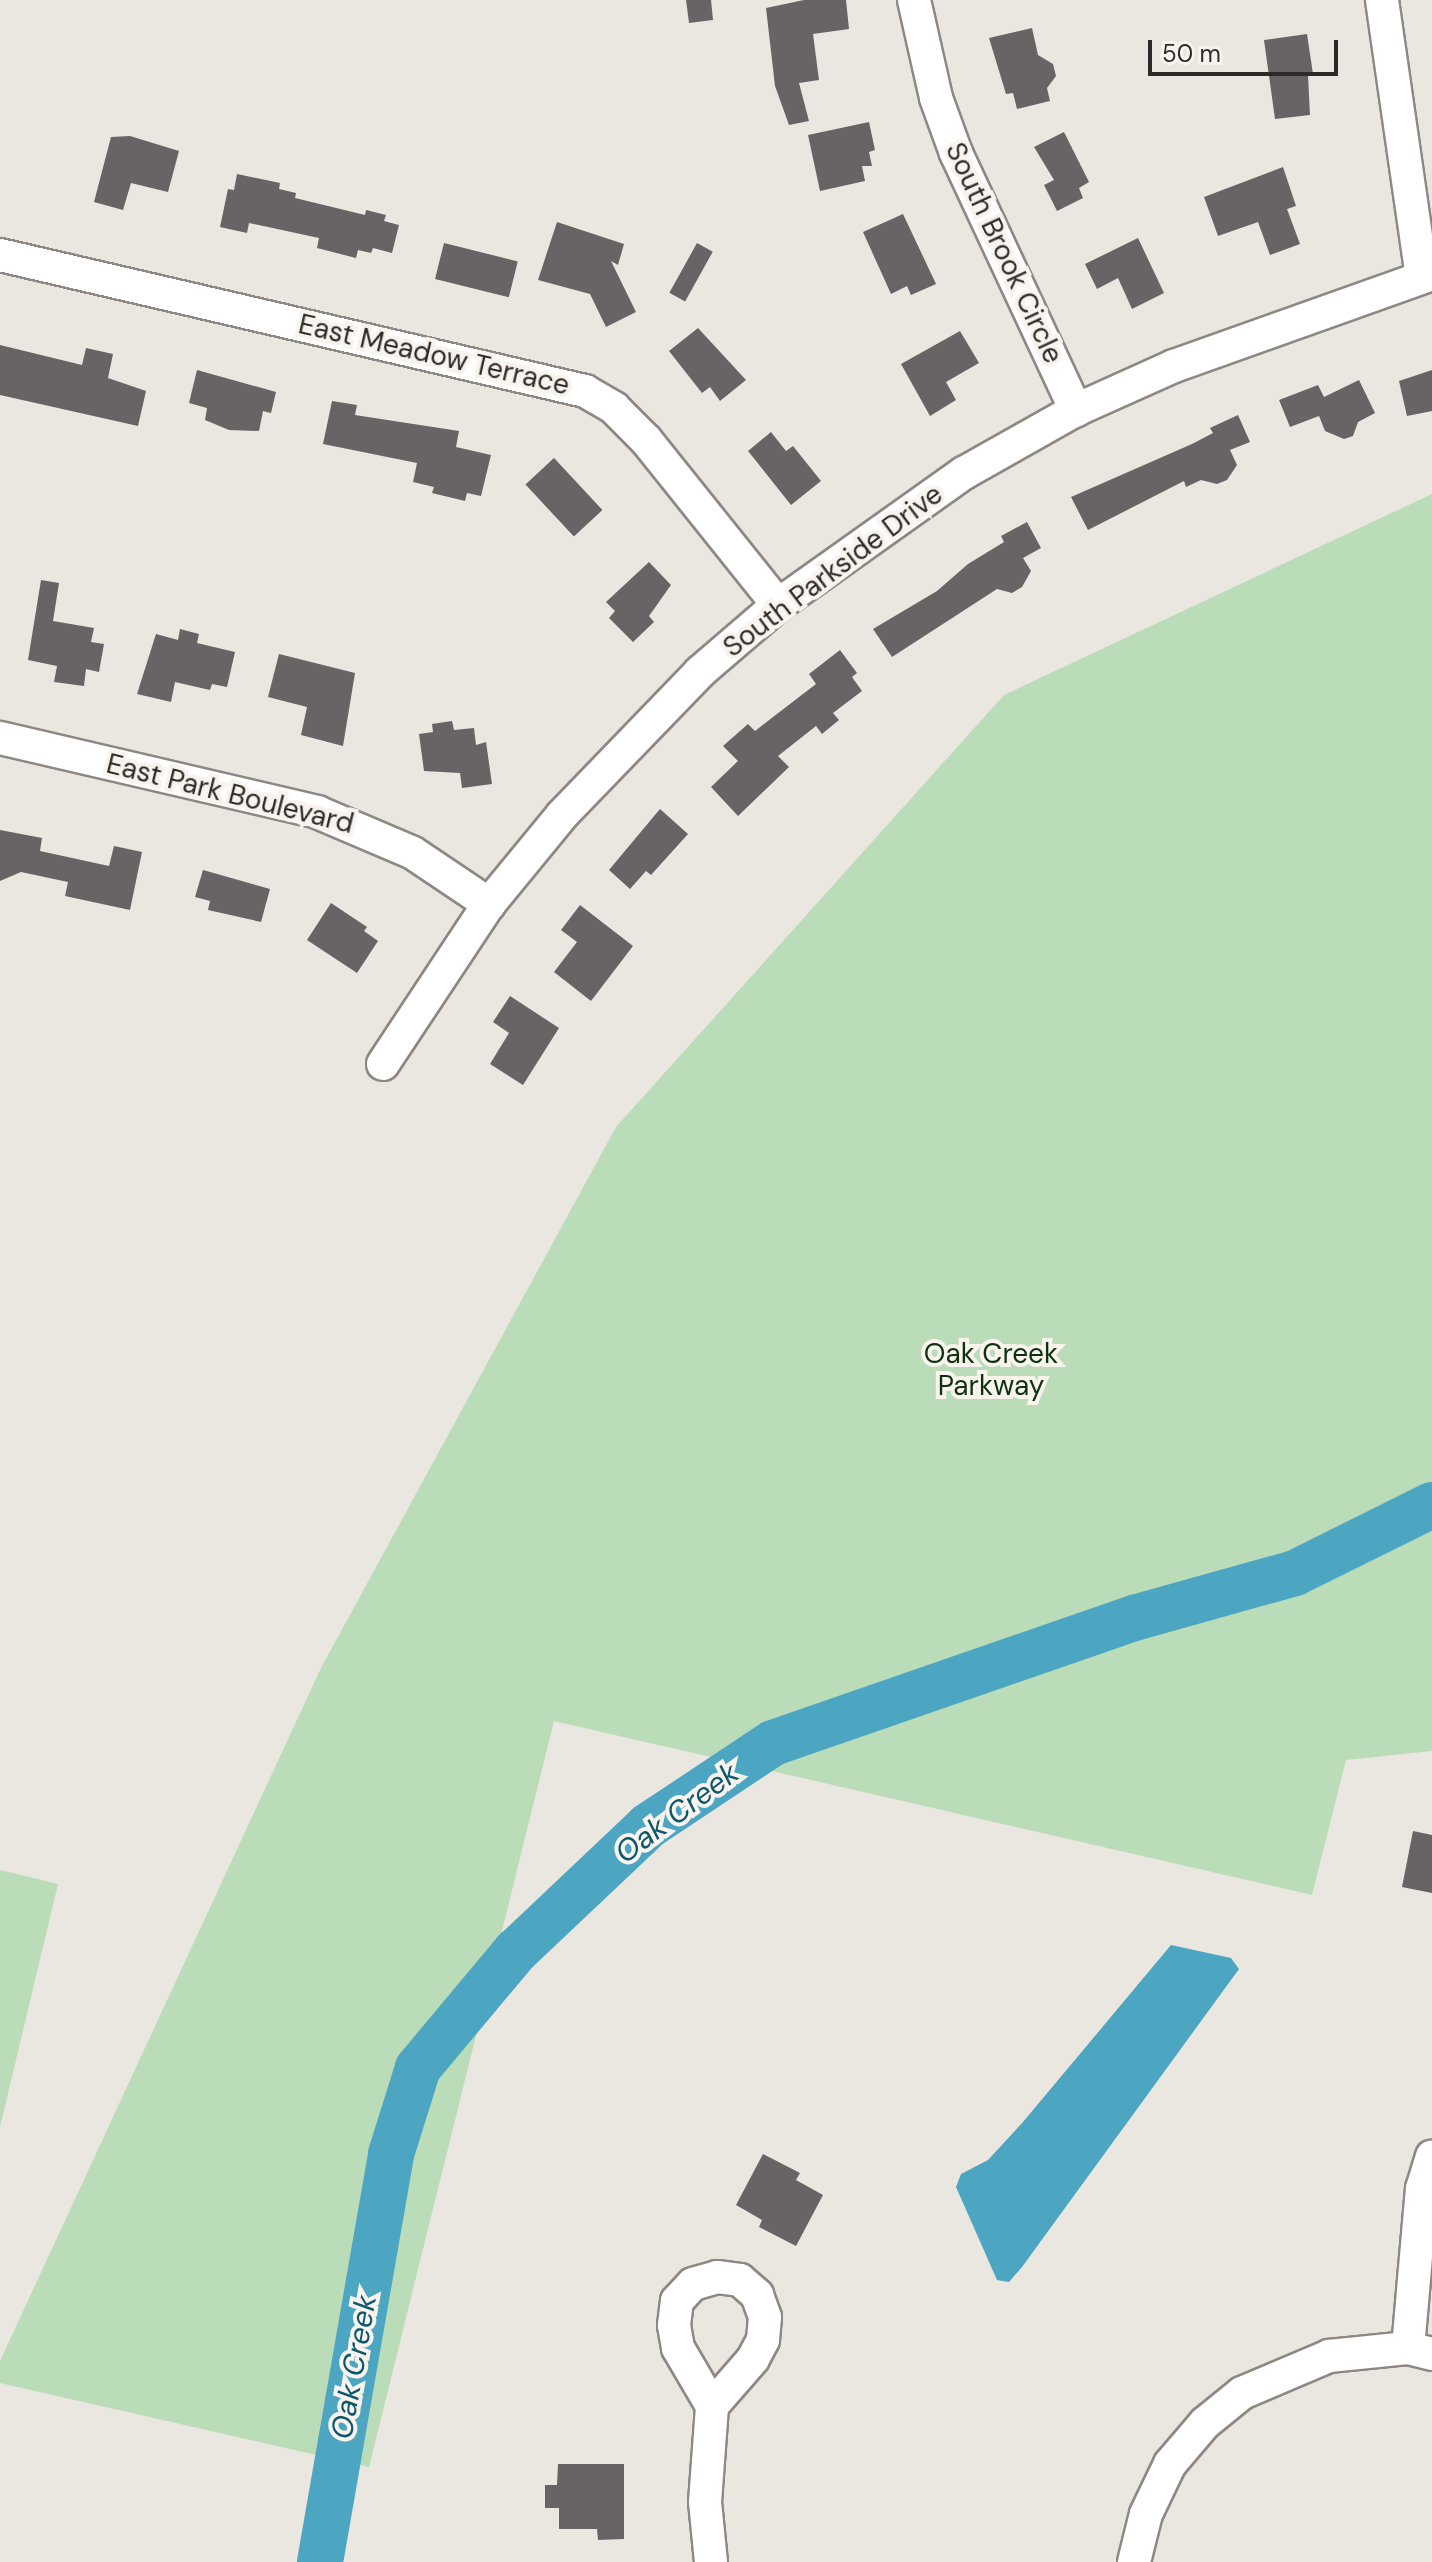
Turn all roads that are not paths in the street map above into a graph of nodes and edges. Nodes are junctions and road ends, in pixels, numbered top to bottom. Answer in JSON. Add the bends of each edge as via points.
{"nodes":[{"id":1,"x":914,"y":0,"type":"edge"},
{"id":2,"x":1382,"y":0,"type":"edge"},
{"id":3,"x":0,"y":255,"type":"edge"},
{"id":4,"x":1427,"y":275,"type":"edge"},
{"id":5,"x":1076,"y":410,"type":"junction"},
{"id":6,"x":778,"y":605,"type":"junction"},
{"id":7,"x":0,"y":738,"type":"edge"},
{"id":8,"x":489,"y":904,"type":"junction"},
{"id":9,"x":383,"y":1064,"type":"dead end"},
{"id":10,"x":1432,"y":2157,"type":"edge"},
{"id":11,"x":1420,"y":2351,"type":"edge"},
{"id":12,"x":712,"y":2406,"type":"dead end"},
{"id":13,"x":711,"y":2562,"type":"edge"},
{"id":14,"x":1134,"y":2562,"type":"edge"}],
"edges":[{"from":1,"to":5,"type":"street","name":"South Brook Circle","via":[[936,98],[956,153]]},
{"from":2,"to":4,"type":"street"},
{"from":3,"to":6,"type":"street","name":"East Meadow Terrace","via":[[585,391],[614,408],[646,440]]},
{"from":4,"to":5,"type":"street","name":"South Parkside Drive","via":[[1174,366]]},
{"from":5,"to":6,"type":"street","name":"South Parkside Drive","via":[[964,473]]},
{"from":6,"to":8,"type":"street","name":"South Parkside Drive","via":[[620,751]]},
{"from":7,"to":8,"type":"street","name":"East Park Boulevard","via":[[317,812],[413,853]]},
{"from":8,"to":9,"type":"street","name":"South Parkside Drive"},
{"from":10,"to":11,"type":"street","via":[[1422,2189]]},
{"from":11,"to":14,"type":"street","via":[[1329,2356],[1242,2393],[1205,2423],[1170,2464],[1146,2514]]},
{"from":12,"to":13,"type":"street","via":[[705,2502]]}]}
